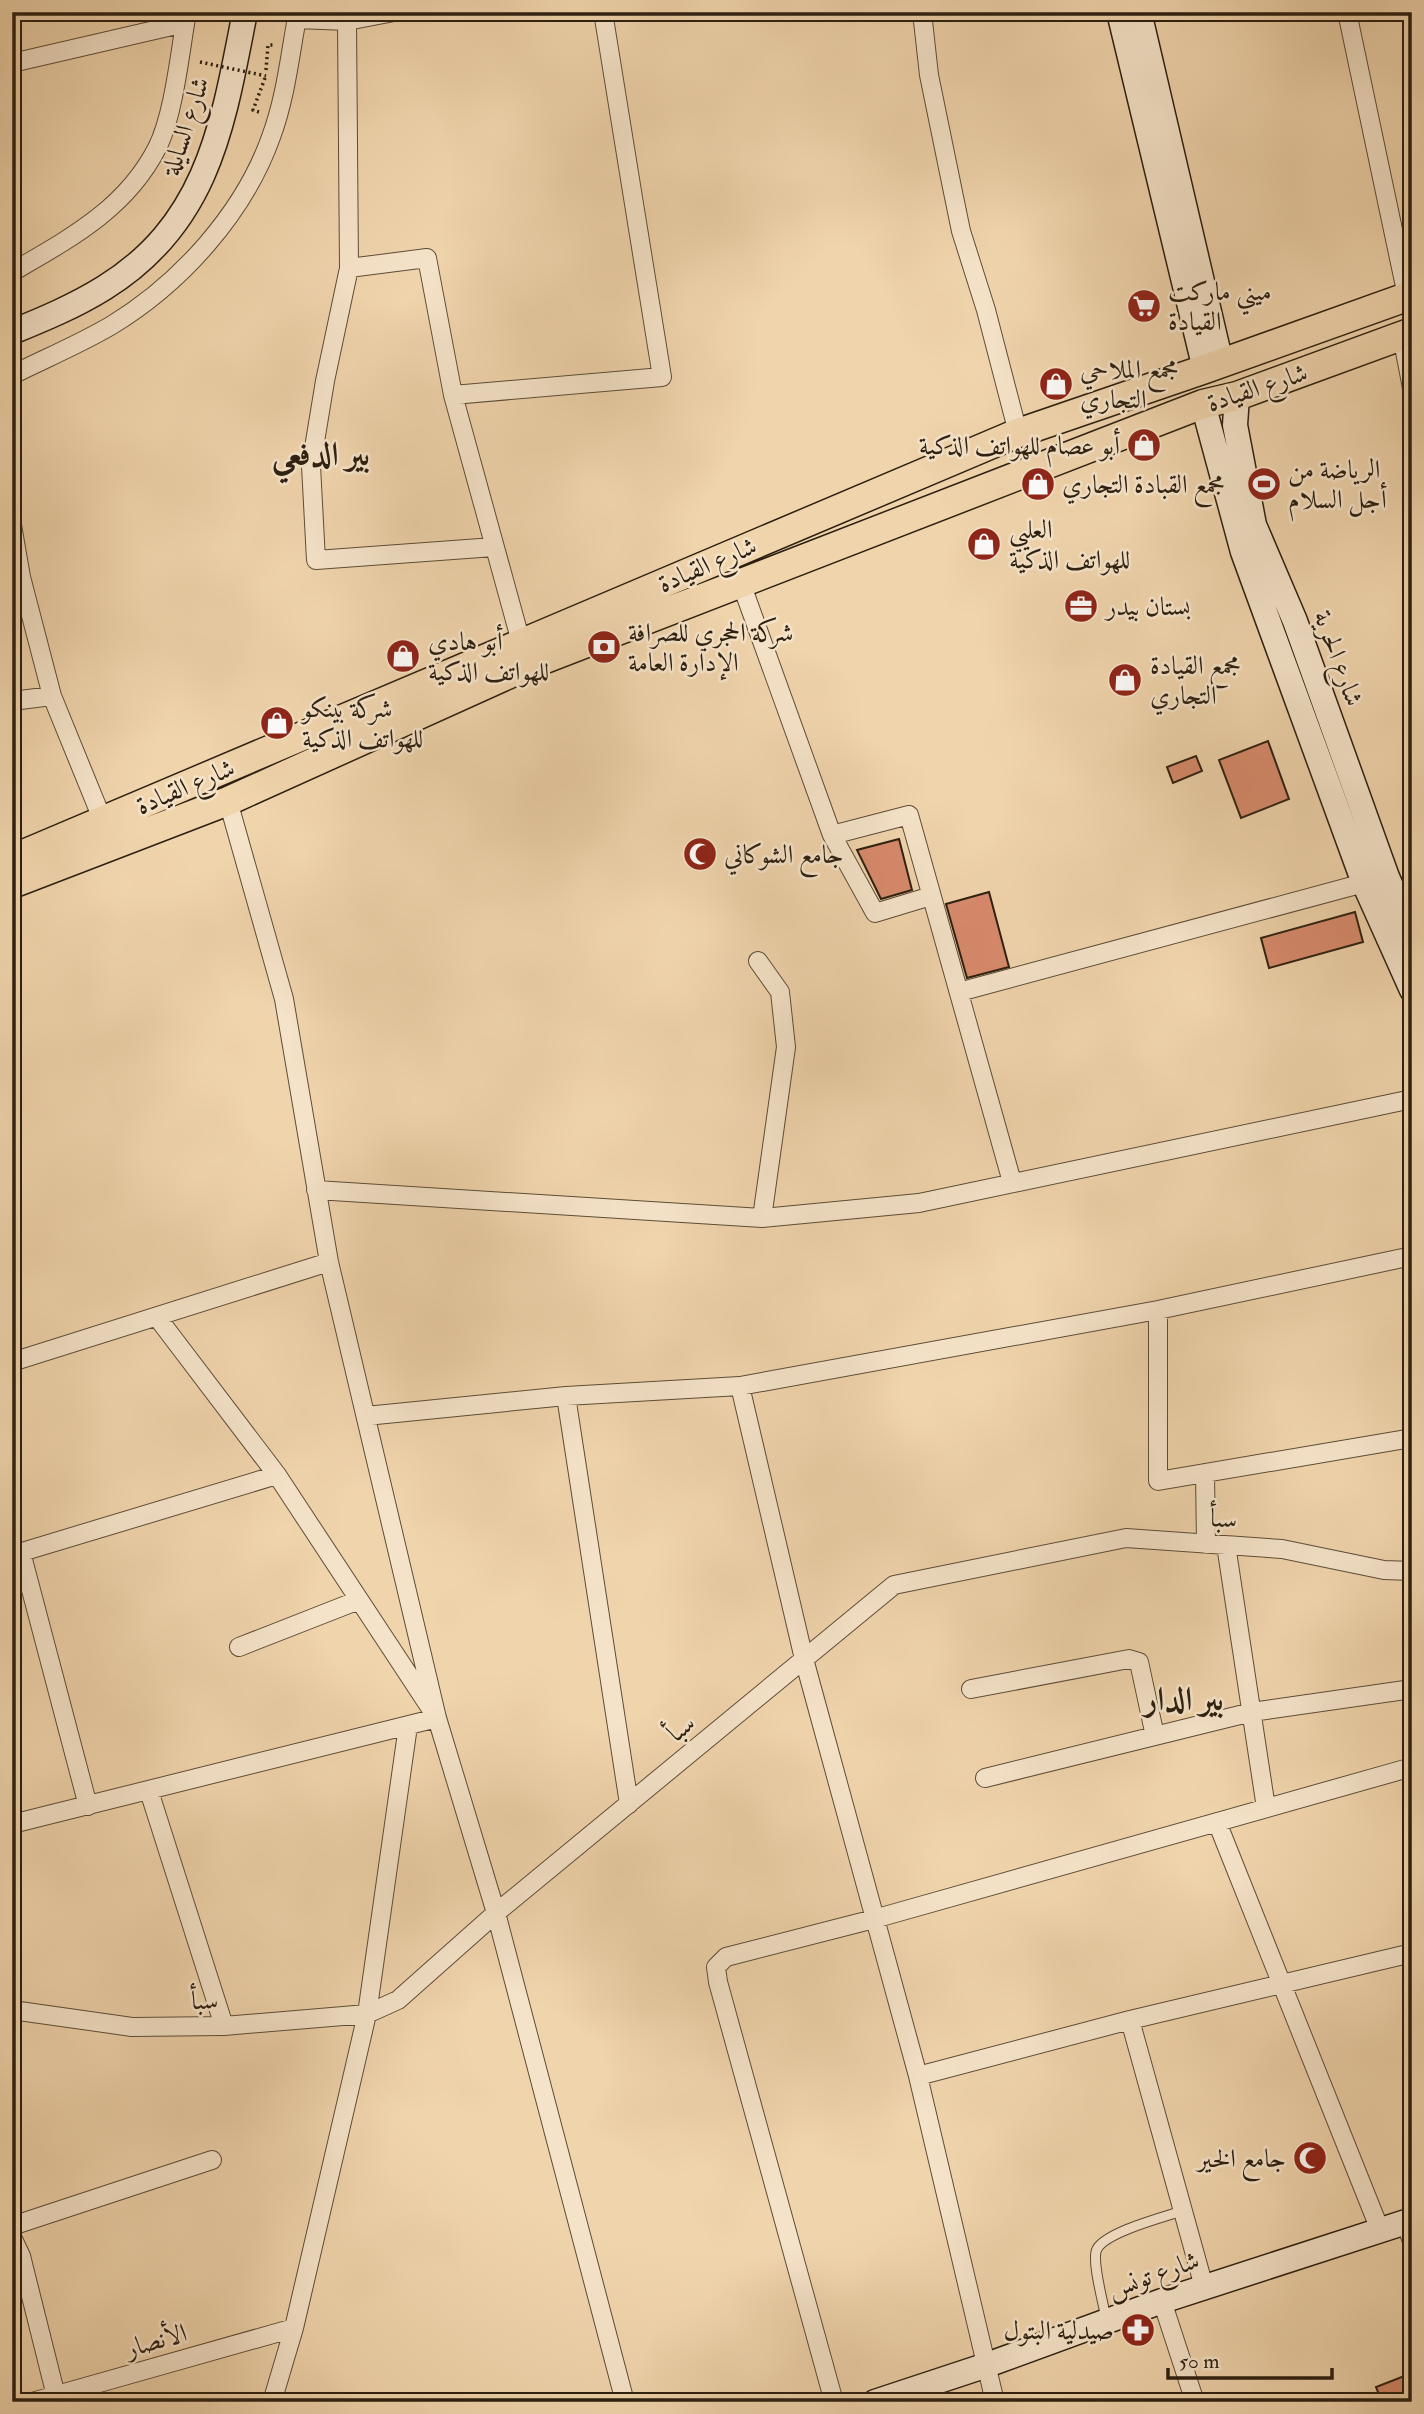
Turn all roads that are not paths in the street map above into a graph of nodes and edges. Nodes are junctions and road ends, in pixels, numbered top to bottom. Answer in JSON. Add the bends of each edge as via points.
{"nodes":[{"id":1,"x":245,"y":12,"type":"edge"},
{"id":2,"x":394,"y":12,"type":"edge"},
{"id":3,"x":603,"y":12,"type":"edge"},
{"id":4,"x":922,"y":12,"type":"edge"},
{"id":5,"x":1119,"y":12,"type":"edge"},
{"id":6,"x":1139,"y":12,"type":"edge"},
{"id":7,"x":1347,"y":12,"type":"edge"},
{"id":8,"x":297,"y":16,"type":"edge"},
{"id":9,"x":186,"y":18,"type":"edge"},
{"id":10,"x":347,"y":21,"type":"junction"},
{"id":11,"x":12,"y":63,"type":"edge"},
{"id":12,"x":349,"y":268,"type":"junction"},
{"id":13,"x":12,"y":272,"type":"edge"},
{"id":14,"x":1409,"y":295,"type":"edge"},
{"id":15,"x":12,"y":332,"type":"edge"},
{"id":16,"x":1407,"y":334,"type":"edge"},
{"id":17,"x":1213,"y":366,"type":"junction"},
{"id":18,"x":12,"y":375,"type":"edge"},
{"id":19,"x":1412,"y":388,"type":"edge"},
{"id":20,"x":453,"y":395,"type":"junction"},
{"id":21,"x":1237,"y":396,"type":"junction"},
{"id":22,"x":1203,"y":404,"type":"junction"},
{"id":23,"x":1018,"y":433,"type":"junction"},
{"id":24,"x":12,"y":525,"type":"edge"},
{"id":25,"x":494,"y":547,"type":"junction"},
{"id":26,"x":741,"y":583,"type":"junction"},
{"id":27,"x":521,"y":642,"type":"junction"},
{"id":28,"x":52,"y":696,"type":"junction"},
{"id":29,"x":12,"y":701,"type":"edge"},
{"id":30,"x":228,"y":801,"type":"junction"},
{"id":31,"x":103,"y":821,"type":"junction"},
{"id":32,"x":832,"y":835,"type":"junction"},
{"id":33,"x":12,"y":859,"type":"edge"},
{"id":34,"x":1375,"y":880,"type":"junction"},
{"id":35,"x":12,"y":884,"type":"edge"},
{"id":36,"x":931,"y":896,"type":"junction"},
{"id":37,"x":1412,"y":934,"type":"edge"},
{"id":38,"x":758,"y":961,"type":"dead end"},
{"id":39,"x":1412,"y":990,"type":"edge"},
{"id":40,"x":959,"y":992,"type":"junction"},
{"id":41,"x":1412,"y":1099,"type":"edge"},
{"id":42,"x":1012,"y":1182,"type":"junction"},
{"id":43,"x":316,"y":1190,"type":"junction"},
{"id":44,"x":762,"y":1218,"type":"junction"},
{"id":45,"x":1412,"y":1256,"type":"edge"},
{"id":46,"x":329,"y":1262,"type":"junction"},
{"id":47,"x":1158,"y":1310,"type":"junction"},
{"id":48,"x":157,"y":1317,"type":"junction"},
{"id":49,"x":12,"y":1362,"type":"edge"},
{"id":50,"x":740,"y":1386,"type":"junction"},
{"id":51,"x":566,"y":1396,"type":"junction"},
{"id":52,"x":366,"y":1416,"type":"junction"},
{"id":53,"x":1412,"y":1438,"type":"edge"},
{"id":54,"x":1205,"y":1473,"type":"junction"},
{"id":55,"x":277,"y":1475,"type":"junction"},
{"id":56,"x":1206,"y":1544,"type":"junction"},
{"id":57,"x":1226,"y":1545,"type":"junction"},
{"id":58,"x":16,"y":1553,"type":"edge"},
{"id":59,"x":1412,"y":1571,"type":"edge"},
{"id":60,"x":359,"y":1600,"type":"junction"},
{"id":61,"x":239,"y":1647,"type":"dead end"},
{"id":62,"x":804,"y":1659,"type":"junction"},
{"id":63,"x":971,"y":1689,"type":"dead end"},
{"id":64,"x":1412,"y":1689,"type":"edge"},
{"id":65,"x":1252,"y":1712,"type":"junction"},
{"id":66,"x":437,"y":1718,"type":"junction"},
{"id":67,"x":408,"y":1726,"type":"junction"},
{"id":68,"x":1155,"y":1736,"type":"junction"},
{"id":69,"x":1412,"y":1768,"type":"edge"},
{"id":70,"x":985,"y":1778,"type":"dead end"},
{"id":71,"x":149,"y":1791,"type":"junction"},
{"id":72,"x":629,"y":1804,"type":"junction"},
{"id":73,"x":88,"y":1805,"type":"junction"},
{"id":74,"x":1266,"y":1808,"type":"junction"},
{"id":75,"x":1217,"y":1822,"type":"junction"},
{"id":76,"x":12,"y":1824,"type":"edge"},
{"id":77,"x":496,"y":1913,"type":"junction"},
{"id":78,"x":874,"y":1919,"type":"junction"},
{"id":79,"x":1412,"y":1953,"type":"edge"},
{"id":80,"x":1282,"y":1984,"type":"junction"},
{"id":81,"x":12,"y":2010,"type":"edge"},
{"id":82,"x":367,"y":2014,"type":"junction"},
{"id":83,"x":1130,"y":2021,"type":"junction"},
{"id":84,"x":224,"y":2026,"type":"junction"},
{"id":85,"x":918,"y":2076,"type":"junction"},
{"id":86,"x":212,"y":2160,"type":"dead end"},
{"id":87,"x":1182,"y":2211,"type":"junction"},
{"id":88,"x":12,"y":2226,"type":"edge"},
{"id":89,"x":1410,"y":2228,"type":"edge"},
{"id":90,"x":1380,"y":2230,"type":"junction"},
{"id":91,"x":13,"y":2237,"type":"edge"},
{"id":92,"x":1203,"y":2287,"type":"junction"},
{"id":93,"x":1162,"y":2301,"type":"junction"},
{"id":94,"x":1107,"y":2321,"type":"junction"},
{"id":95,"x":294,"y":2328,"type":"junction"},
{"id":96,"x":987,"y":2365,"type":"junction"},
{"id":97,"x":56,"y":2396,"type":"junction"},
{"id":98,"x":32,"y":2402,"type":"edge"},
{"id":99,"x":272,"y":2402,"type":"edge"},
{"id":100,"x":625,"y":2402,"type":"edge"},
{"id":101,"x":834,"y":2402,"type":"edge"},
{"id":102,"x":876,"y":2402,"type":"edge"},
{"id":103,"x":995,"y":2402,"type":"edge"},
{"id":104,"x":1195,"y":2402,"type":"edge"}],
"edges":[{"from":1,"to":15,"type":"street","name":"شارع السايلة","via":[[218,138],[180,218],[147,256],[106,287]]},
{"from":2,"to":10,"type":"street"},
{"from":3,"to":20,"type":"street","via":[[662,377]]},
{"from":4,"to":23,"type":"street","via":[[929,75],[961,231]]},
{"from":5,"to":17,"type":"street"},
{"from":6,"to":17,"type":"street"},
{"from":7,"to":14,"type":"street"},
{"from":8,"to":10,"type":"street"},
{"from":8,"to":18,"type":"street","via":[[288,79],[271,139],[248,186],[222,224],[174,278],[145,302],[82,342]]},
{"from":9,"to":11,"type":"street"},
{"from":9,"to":13,"type":"street","via":[[167,120],[141,174],[91,225]]},
{"from":10,"to":12,"type":"street"},
{"from":12,"to":20,"type":"street","via":[[427,258]]},
{"from":12,"to":25,"type":"street","via":[[311,466],[316,560]]},
{"from":14,"to":17,"type":"main road","name":"شارع القيادة"},
{"from":16,"to":19,"type":"street"},
{"from":16,"to":21,"type":"main road","name":"شارع القيادة"},
{"from":17,"to":23,"type":"main road","name":"شارع القيادة"},
{"from":20,"to":25,"type":"street"},
{"from":21,"to":22,"type":"main road","name":"شارع القيادة"},
{"from":21,"to":34,"type":"street","name":"شارع الحرية","via":[[1235,425],[1254,525],[1294,621]]},
{"from":22,"to":26,"type":"main road","name":"شارع القيادة"},
{"from":22,"to":34,"type":"street","via":[[1243,552]]},
{"from":23,"to":27,"type":"main road","name":"شارع القيادة"},
{"from":24,"to":28,"type":"street"},
{"from":25,"to":27,"type":"street"},
{"from":26,"to":30,"type":"main road","name":"شارع القيادة","via":[[527,666]]},
{"from":26,"to":32,"type":"street"},
{"from":27,"to":31,"type":"main road","name":"شارع القيادة"},
{"from":28,"to":29,"type":"street"},
{"from":28,"to":31,"type":"street"},
{"from":30,"to":35,"type":"main road","name":"شارع القيادة"},
{"from":30,"to":43,"type":"street","via":[[284,999]]},
{"from":31,"to":33,"type":"main road","name":"شارع القيادة"},
{"from":32,"to":36,"type":"street","via":[[875,913]]},
{"from":32,"to":36,"type":"street","via":[[909,815]]},
{"from":34,"to":37,"type":"street","name":"شارع الحرية"},
{"from":34,"to":39,"type":"street"},
{"from":34,"to":40,"type":"street"},
{"from":36,"to":40,"type":"street"},
{"from":38,"to":44,"type":"street","via":[[780,992],[786,1047]]},
{"from":40,"to":42,"type":"street"},
{"from":41,"to":42,"type":"street"},
{"from":42,"to":44,"type":"street","via":[[919,1203]]},
{"from":43,"to":44,"type":"street"},
{"from":43,"to":46,"type":"street"},
{"from":45,"to":47,"type":"street"},
{"from":46,"to":48,"type":"street"},
{"from":46,"to":52,"type":"street"},
{"from":47,"to":50,"type":"street"},
{"from":47,"to":54,"type":"street","via":[[1158,1481]]},
{"from":48,"to":49,"type":"street"},
{"from":48,"to":55,"type":"street"},
{"from":50,"to":51,"type":"street"},
{"from":50,"to":62,"type":"street"},
{"from":51,"to":52,"type":"street"},
{"from":51,"to":72,"type":"street"},
{"from":52,"to":66,"type":"street"},
{"from":53,"to":54,"type":"street"},
{"from":54,"to":56,"type":"street"},
{"from":55,"to":58,"type":"street"},
{"from":55,"to":60,"type":"street"},
{"from":56,"to":57,"type":"street","name":"سبأ"},
{"from":56,"to":62,"type":"street","name":"سبأ","via":[[1126,1538],[894,1585]]},
{"from":57,"to":59,"type":"street","name":"سبأ","via":[[1282,1549],[1384,1570]]},
{"from":57,"to":65,"type":"street"},
{"from":58,"to":73,"type":"street"},
{"from":60,"to":61,"type":"street"},
{"from":60,"to":66,"type":"street"},
{"from":62,"to":72,"type":"street","name":"سبأ"},
{"from":62,"to":78,"type":"street"},
{"from":63,"to":68,"type":"street","via":[[1129,1659],[1139,1662]]},
{"from":64,"to":65,"type":"street"},
{"from":65,"to":68,"type":"street"},
{"from":65,"to":74,"type":"street"},
{"from":66,"to":67,"type":"street"},
{"from":66,"to":77,"type":"street"},
{"from":67,"to":71,"type":"street"},
{"from":67,"to":82,"type":"street"},
{"from":68,"to":70,"type":"street"},
{"from":69,"to":74,"type":"street"},
{"from":71,"to":73,"type":"street"},
{"from":71,"to":84,"type":"street"},
{"from":72,"to":77,"type":"street","name":"سبأ"},
{"from":73,"to":76,"type":"street"},
{"from":74,"to":75,"type":"street"},
{"from":75,"to":78,"type":"street"},
{"from":75,"to":80,"type":"street"},
{"from":77,"to":82,"type":"street","name":"سبأ","via":[[398,2000]]},
{"from":77,"to":100,"type":"street"},
{"from":78,"to":85,"type":"street"},
{"from":78,"to":101,"type":"street","via":[[726,1957],[716,1966]]},
{"from":79,"to":80,"type":"street"},
{"from":80,"to":83,"type":"street"},
{"from":80,"to":90,"type":"street"},
{"from":81,"to":84,"type":"street","name":"سبأ","via":[[132,2027]]},
{"from":82,"to":84,"type":"street","name":"سبأ"},
{"from":82,"to":95,"type":"street"},
{"from":83,"to":85,"type":"street"},
{"from":83,"to":87,"type":"street"},
{"from":85,"to":96,"type":"street"},
{"from":86,"to":88,"type":"street"},
{"from":87,"to":92,"type":"street"},
{"from":87,"to":94,"type":"lane","via":[[1115,2235],[1097,2250]]},
{"from":89,"to":90,"type":"street","name":"شارع تونس"},
{"from":90,"to":92,"type":"street","name":"شارع تونس"},
{"from":91,"to":97,"type":"street"},
{"from":92,"to":93,"type":"street","name":"شارع تونس"},
{"from":93,"to":94,"type":"street","name":"شارع تونس"},
{"from":93,"to":104,"type":"street"},
{"from":94,"to":96,"type":"street","name":"شارع تونس"},
{"from":95,"to":97,"type":"street","name":"الأنصار"},
{"from":95,"to":99,"type":"street"},
{"from":96,"to":102,"type":"street","name":"شارع تونس"},
{"from":96,"to":103,"type":"street"},
{"from":97,"to":98,"type":"street","name":"الأنصار"}]}
